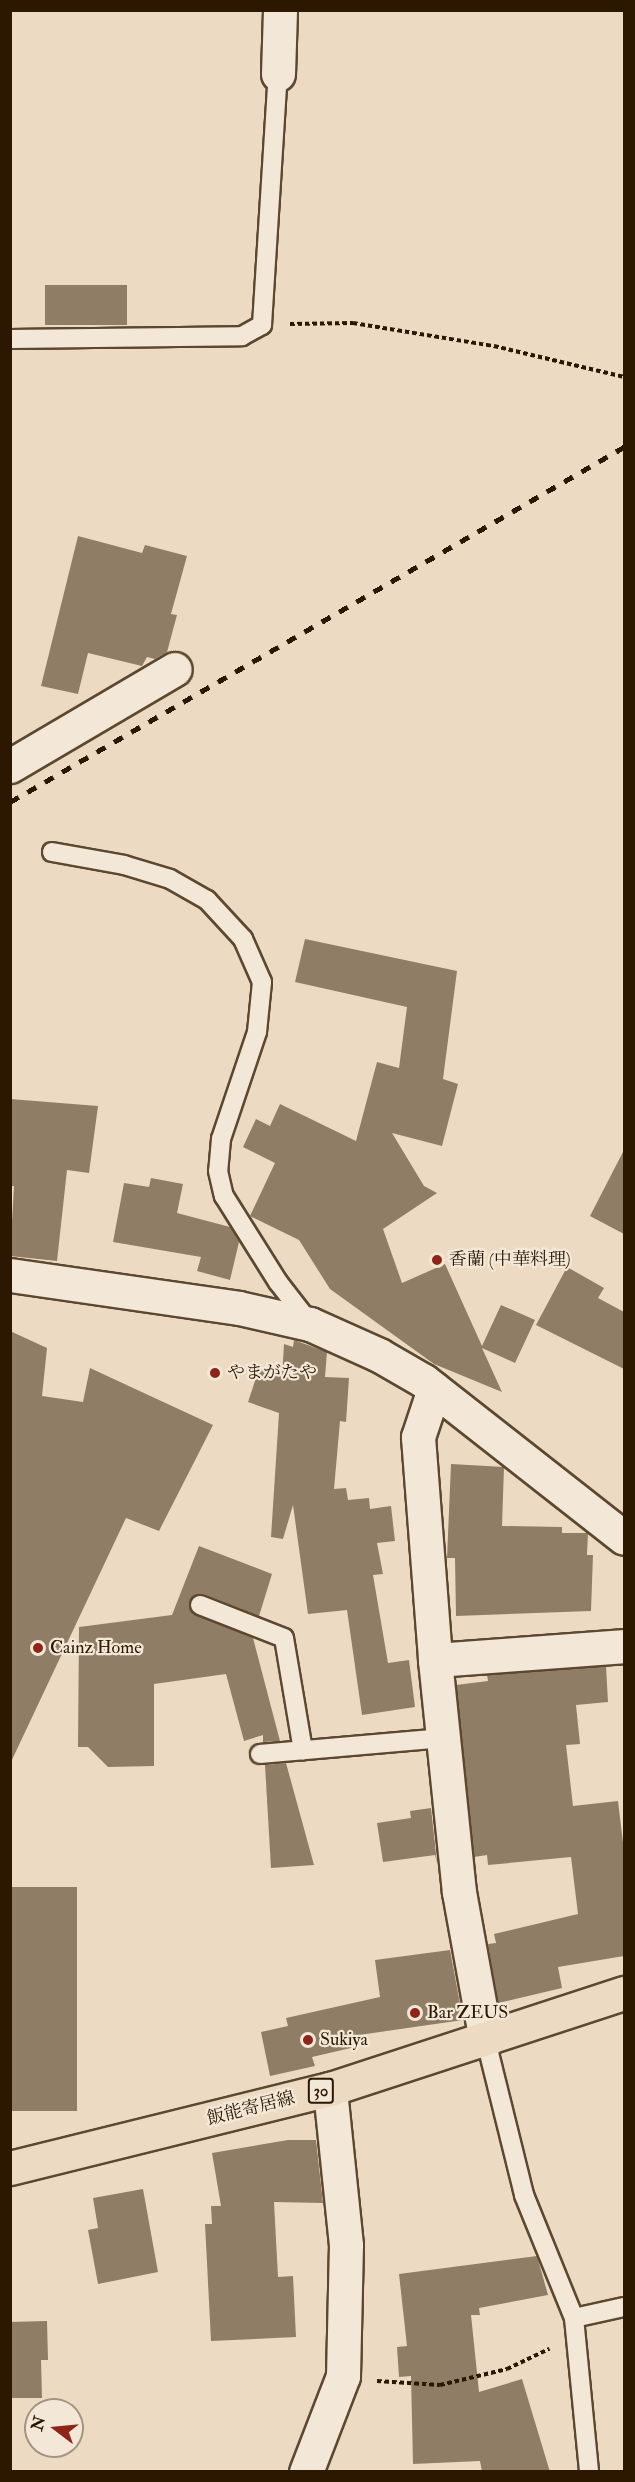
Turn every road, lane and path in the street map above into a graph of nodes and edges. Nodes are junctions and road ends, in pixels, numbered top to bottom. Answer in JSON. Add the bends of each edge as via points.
{"nodes":[{"id":1,"x":280,"y":10,"type":"edge"},
{"id":2,"x":278,"y":74,"type":"joint"},
{"id":3,"x":262,"y":325,"type":"junction"},
{"id":4,"x":10,"y":339,"type":"edge"},
{"id":5,"x":624,"y":377,"type":"edge"},
{"id":6,"x":175,"y":669,"type":"dead end"},
{"id":7,"x":10,"y":766,"type":"edge"},
{"id":8,"x":52,"y":852,"type":"dead end"},
{"id":9,"x":10,"y":1275,"type":"edge"},
{"id":10,"x":310,"y":1324,"type":"junction"},
{"id":11,"x":434,"y":1389,"type":"junction"},
{"id":12,"x":624,"y":1538,"type":"edge"},
{"id":13,"x":200,"y":1605,"type":"dead end"},
{"id":14,"x":624,"y":1646,"type":"edge"},
{"id":15,"x":435,"y":1660,"type":"junction"},
{"id":16,"x":443,"y":1738,"type":"junction"},
{"id":17,"x":303,"y":1750,"type":"junction"},
{"id":18,"x":260,"y":1754,"type":"dead end"},
{"id":19,"x":624,"y":1993,"type":"edge"},
{"id":20,"x":486,"y":2041,"type":"junction"},
{"id":21,"x":330,"y":2089,"type":"junction"},
{"id":22,"x":10,"y":2168,"type":"edge"},
{"id":23,"x":624,"y":2307,"type":"edge"},
{"id":24,"x":574,"y":2318,"type":"junction"},
{"id":25,"x":575,"y":2336,"type":"junction"},
{"id":26,"x":344,"y":2376,"type":"junction"},
{"id":27,"x":306,"y":2472,"type":"edge"},
{"id":28,"x":589,"y":2472,"type":"edge"}],
"edges":[{"from":1,"to":2,"type":"street"},
{"from":2,"to":3,"type":"lane"},
{"from":3,"to":4,"type":"lane","via":[[242,336]]},
{"from":3,"to":5,"type":"path","via":[[353,323],[494,346]]},
{"from":6,"to":7,"type":"street"},
{"from":8,"to":10,"type":"lane","via":[[124,865],[170,879],[207,900],[243,939],[262,982],[257,1032],[221,1139],[218,1171],[224,1196],[278,1282]]},
{"from":9,"to":10,"type":"street","via":[[239,1308]]},
{"from":10,"to":11,"type":"street","via":[[379,1355]]},
{"from":11,"to":12,"type":"street"},
{"from":11,"to":15,"type":"street","via":[[418,1437]]},
{"from":13,"to":17,"type":"lane","via":[[284,1638]]},
{"from":14,"to":15,"type":"street"},
{"from":15,"to":16,"type":"street"},
{"from":16,"to":17,"type":"lane"},
{"from":16,"to":20,"type":"street","via":[[459,1892]]},
{"from":17,"to":18,"type":"lane"},
{"from":19,"to":20,"type":"main road","name":"飯能寄居線","number":"30"},
{"from":20,"to":21,"type":"main road","name":"飯能寄居線","number":"30"},
{"from":20,"to":24,"type":"lane","via":[[524,2195]]},
{"from":21,"to":22,"type":"main road","name":"飯能寄居線","number":"30"},
{"from":21,"to":26,"type":"street","via":[[346,2245]]},
{"from":23,"to":24,"type":"lane"},
{"from":24,"to":25,"type":"lane"},
{"from":25,"to":26,"type":"path","via":[[507,2369],[440,2385],[395,2384]]},
{"from":25,"to":28,"type":"lane"},
{"from":26,"to":27,"type":"street"}]}
